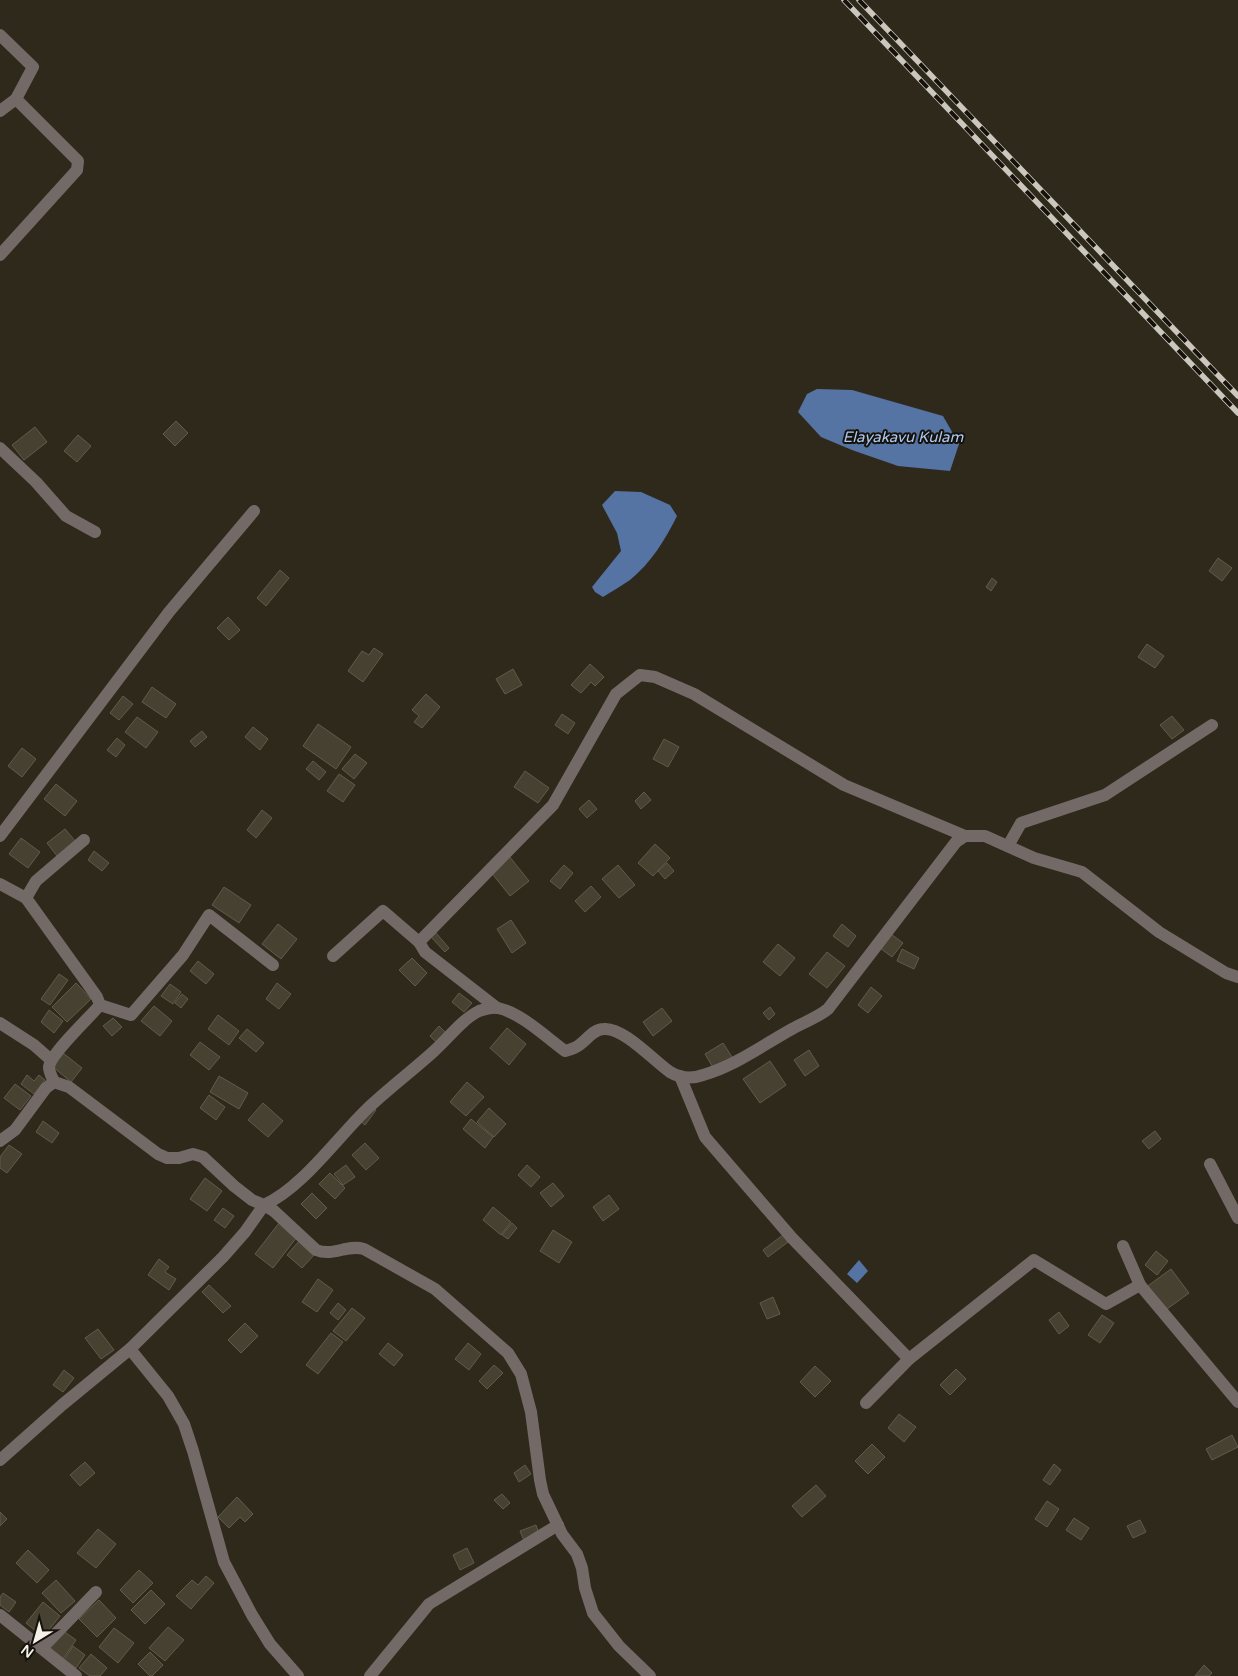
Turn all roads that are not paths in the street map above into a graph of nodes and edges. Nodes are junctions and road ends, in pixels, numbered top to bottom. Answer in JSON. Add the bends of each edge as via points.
{"nodes":[{"id":1,"x":0,"y":35,"type":"edge"},
{"id":2,"x":16,"y":99,"type":"junction"},
{"id":3,"x":0,"y":111,"type":"edge"},
{"id":4,"x":0,"y":255,"type":"edge"},
{"id":5,"x":0,"y":448,"type":"edge"},
{"id":6,"x":254,"y":511,"type":"dead end"},
{"id":7,"x":95,"y":532,"type":"dead end"},
{"id":8,"x":1212,"y":725,"type":"dead end"},
{"id":9,"x":0,"y":836,"type":"edge"},
{"id":10,"x":965,"y":836,"type":"junction"},
{"id":11,"x":84,"y":840,"type":"dead end"},
{"id":12,"x":1008,"y":846,"type":"junction"},
{"id":13,"x":0,"y":884,"type":"edge"},
{"id":14,"x":26,"y":898,"type":"junction"},
{"id":15,"x":419,"y":942,"type":"junction"},
{"id":16,"x":332,"y":956,"type":"dead end"},
{"id":17,"x":273,"y":965,"type":"dead end"},
{"id":18,"x":1238,"y":977,"type":"edge"},
{"id":19,"x":100,"y":1005,"type":"junction"},
{"id":20,"x":497,"y":1008,"type":"junction"},
{"id":21,"x":0,"y":1023,"type":"edge"},
{"id":22,"x":51,"y":1060,"type":"junction"},
{"id":23,"x":680,"y":1076,"type":"junction"},
{"id":24,"x":54,"y":1082,"type":"junction"},
{"id":25,"x":0,"y":1141,"type":"edge"},
{"id":26,"x":1210,"y":1164,"type":"dead end"},
{"id":27,"x":264,"y":1205,"type":"junction"},
{"id":28,"x":1238,"y":1218,"type":"edge"},
{"id":29,"x":1123,"y":1246,"type":"dead end"},
{"id":30,"x":1140,"y":1285,"type":"junction"},
{"id":31,"x":130,"y":1349,"type":"junction"},
{"id":32,"x":909,"y":1359,"type":"junction"},
{"id":33,"x":1238,"y":1402,"type":"edge"},
{"id":34,"x":866,"y":1403,"type":"dead end"},
{"id":35,"x":0,"y":1460,"type":"edge"},
{"id":36,"x":558,"y":1525,"type":"junction"},
{"id":37,"x":96,"y":1592,"type":"dead end"},
{"id":38,"x":0,"y":1614,"type":"edge"},
{"id":39,"x":42,"y":1648,"type":"junction"},
{"id":40,"x":76,"y":1676,"type":"edge"},
{"id":41,"x":298,"y":1676,"type":"edge"},
{"id":42,"x":370,"y":1676,"type":"edge"},
{"id":43,"x":650,"y":1676,"type":"edge"}],
"edges":[{"from":1,"to":2,"type":"street","via":[[33,67]]},
{"from":2,"to":3,"type":"street"},
{"from":2,"to":4,"type":"street","via":[[78,161],[77,170]]},
{"from":5,"to":7,"type":"street","via":[[66,516]]},
{"from":6,"to":9,"type":"street","via":[[169,612]]},
{"from":8,"to":12,"type":"street","via":[[1105,795],[1022,823]]},
{"from":10,"to":12,"type":"street","via":[[984,836]]},
{"from":10,"to":15,"type":"street","via":[[844,785],[694,694],[655,677],[640,675],[616,694],[552,805]]},
{"from":10,"to":23,"type":"street","via":[[956,842],[828,1009],[724,1068],[702,1076]]},
{"from":11,"to":14,"type":"street","via":[[36,881]]},
{"from":12,"to":18,"type":"street","via":[[1034,858],[1082,872],[1159,932]]},
{"from":13,"to":14,"type":"street"},
{"from":14,"to":19,"type":"street"},
{"from":15,"to":16,"type":"street","via":[[383,911]]},
{"from":15,"to":20,"type":"street","via":[[425,952]]},
{"from":17,"to":19,"type":"street","via":[[209,915],[183,955],[130,1015]]},
{"from":19,"to":22,"type":"street"},
{"from":20,"to":23,"type":"street","via":[[513,1014],[565,1051],[576,1048],[602,1028],[612,1029]]},
{"from":20,"to":27,"type":"street","via":[[487,1008],[465,1021],[368,1108],[315,1165]]},
{"from":21,"to":22,"type":"street"},
{"from":22,"to":24,"type":"street","via":[[49,1066]]},
{"from":23,"to":32,"type":"street","via":[[705,1137],[792,1238]]},
{"from":24,"to":25,"type":"street","via":[[15,1130]]},
{"from":24,"to":27,"type":"street","via":[[69,1086],[158,1154],[168,1158],[193,1154],[203,1157],[234,1186]]},
{"from":26,"to":28,"type":"street"},
{"from":27,"to":31,"type":"street","via":[[223,1257]]},
{"from":27,"to":36,"type":"street","via":[[316,1250],[323,1253],[351,1247],[364,1249],[435,1289],[508,1353],[522,1374],[540,1480]]},
{"from":29,"to":30,"type":"street"},
{"from":30,"to":32,"type":"street","via":[[1106,1304],[1034,1260]]},
{"from":30,"to":33,"type":"street"},
{"from":31,"to":35,"type":"street"},
{"from":31,"to":41,"type":"street","via":[[168,1396],[184,1424],[224,1562],[270,1644]]},
{"from":32,"to":34,"type":"street"},
{"from":36,"to":42,"type":"street","via":[[429,1604]]},
{"from":36,"to":43,"type":"street","via":[[577,1554],[593,1612]]},
{"from":37,"to":39,"type":"street"},
{"from":38,"to":39,"type":"street"},
{"from":39,"to":40,"type":"street"}]}
